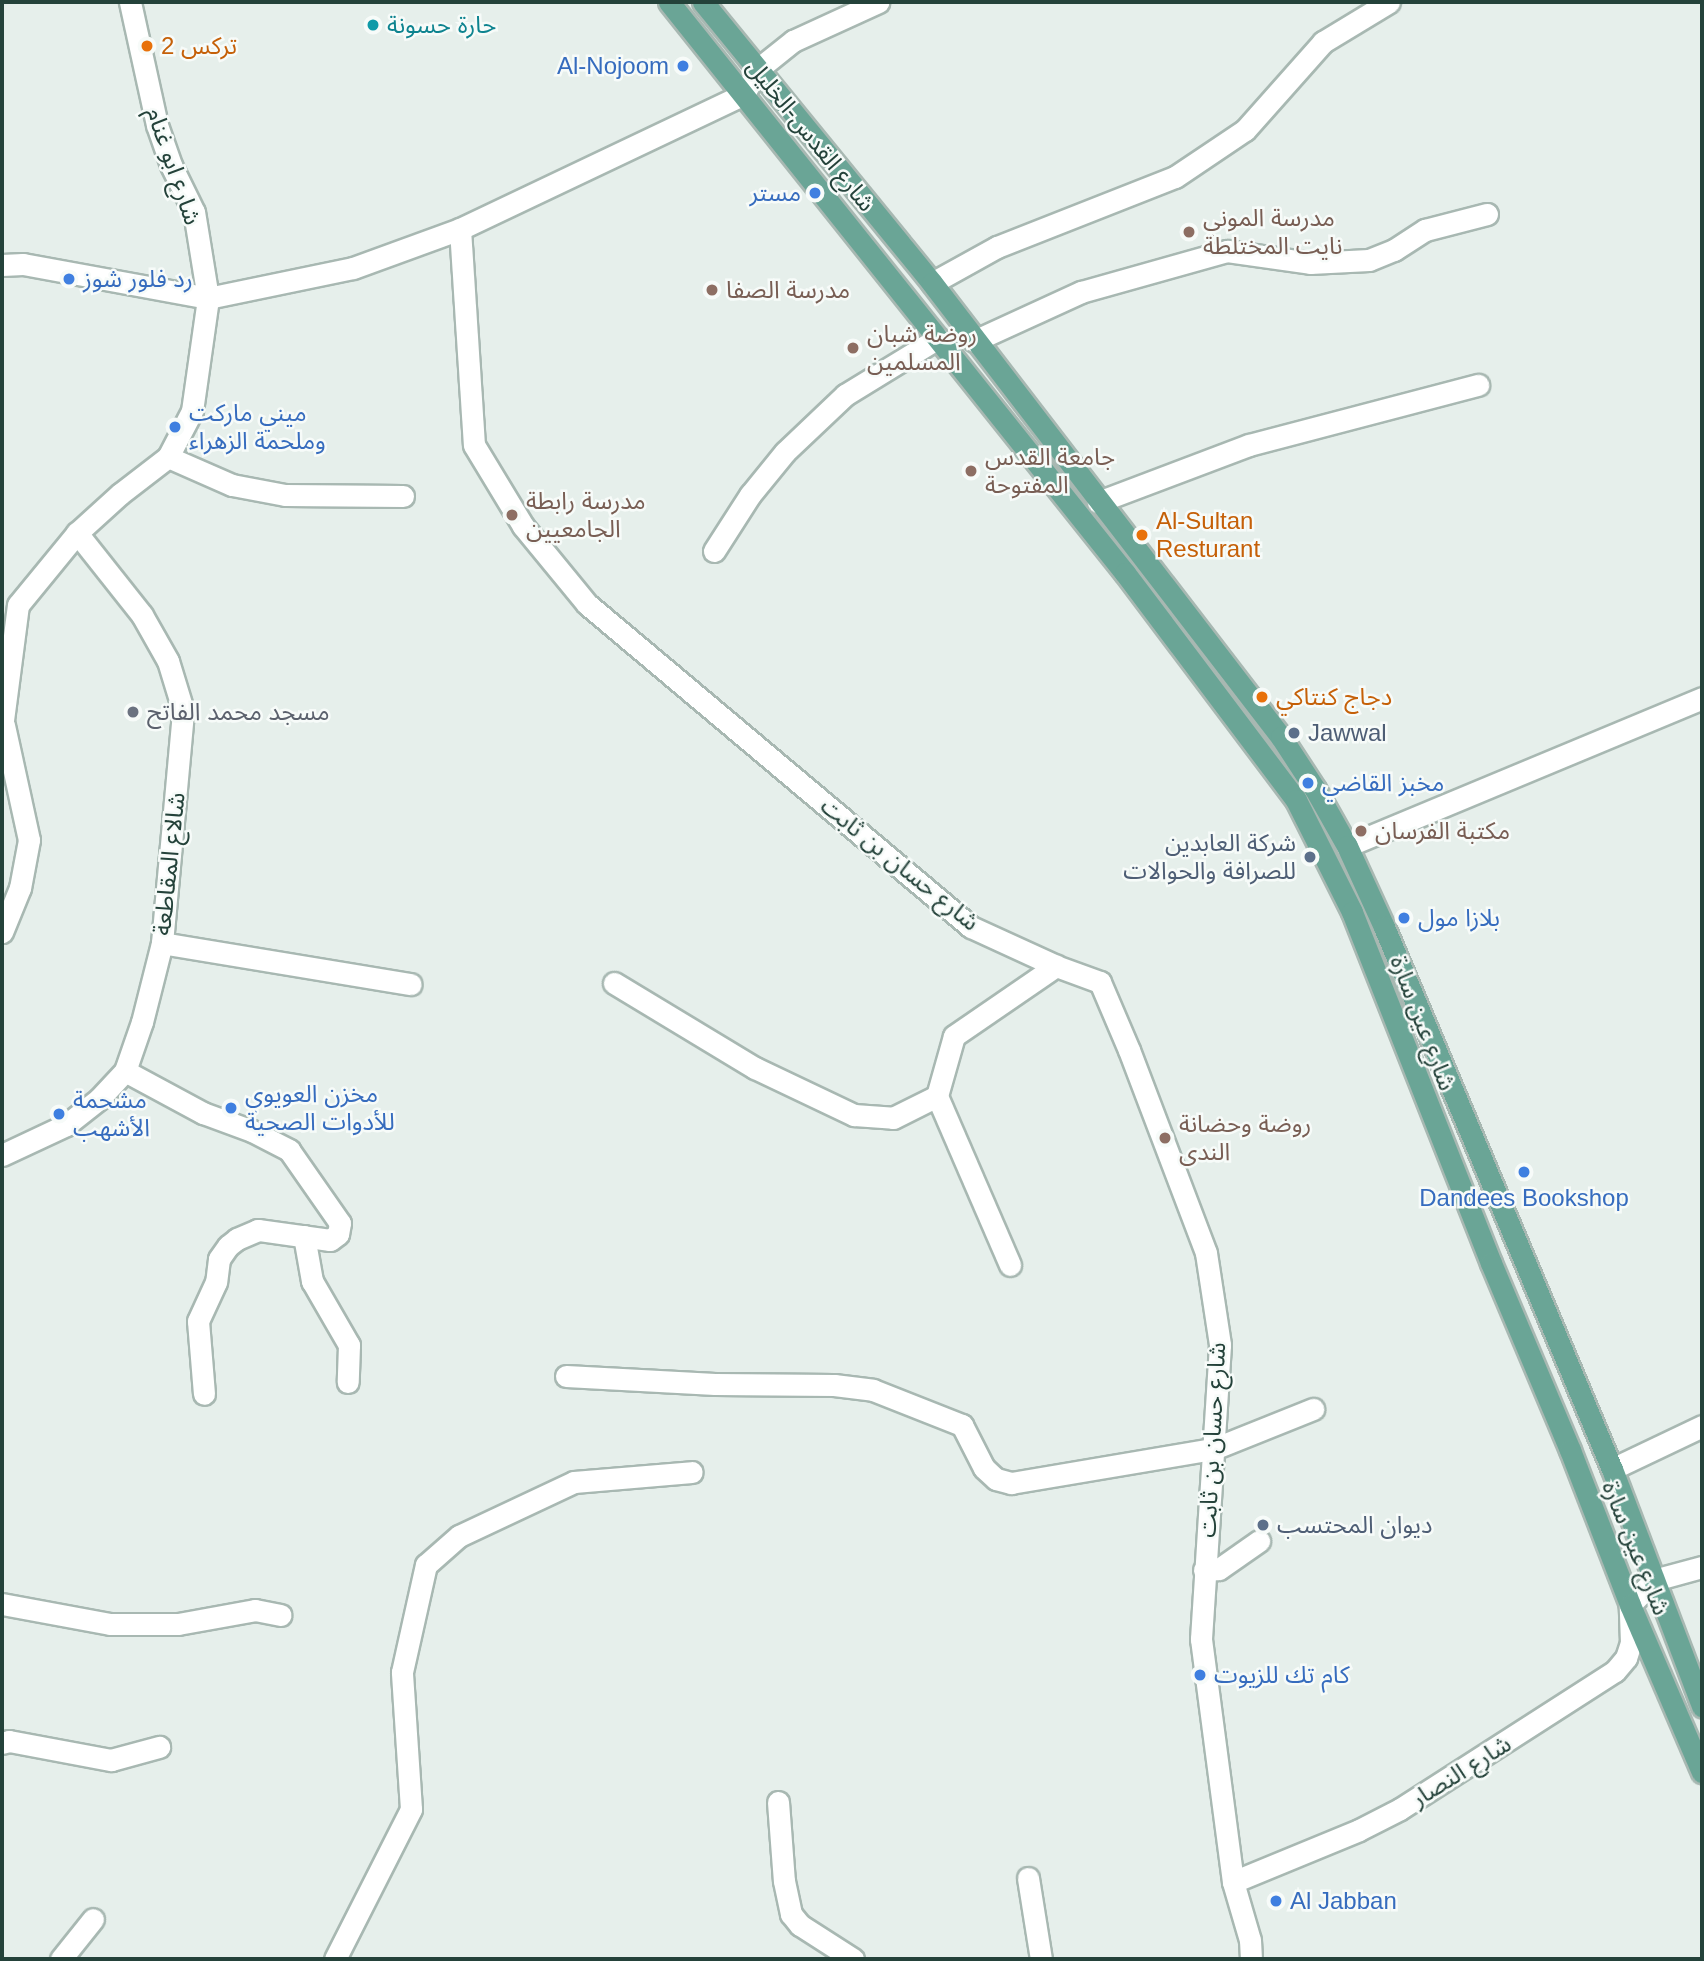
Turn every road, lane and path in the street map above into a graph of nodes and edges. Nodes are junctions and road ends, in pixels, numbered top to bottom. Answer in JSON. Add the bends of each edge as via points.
{"nodes":[{"id":1,"x":130,"y":2,"type":"edge"},
{"id":2,"x":669,"y":2,"type":"edge"},
{"id":3,"x":703,"y":2,"type":"edge"},
{"id":4,"x":878,"y":2,"type":"edge"},
{"id":5,"x":1389,"y":2,"type":"edge"},
{"id":6,"x":758,"y":69,"type":"junction"},
{"id":7,"x":744,"y":94,"type":"junction"},
{"id":8,"x":1488,"y":214,"type":"dead end"},
{"id":9,"x":460,"y":229,"type":"junction"},
{"id":10,"x":2,"y":265,"type":"edge"},
{"id":11,"x":932,"y":283,"type":"junction"},
{"id":12,"x":208,"y":298,"type":"junction"},
{"id":13,"x":911,"y":302,"type":"joint"},
{"id":14,"x":938,"y":338,"type":"junction"},
{"id":15,"x":974,"y":341,"type":"junction"},
{"id":16,"x":1478,"y":385,"type":"dead end"},
{"id":17,"x":168,"y":457,"type":"junction"},
{"id":18,"x":403,"y":496,"type":"dead end"},
{"id":19,"x":1098,"y":502,"type":"junction"},
{"id":20,"x":77,"y":533,"type":"junction"},
{"id":21,"x":714,"y":551,"type":"dead end"},
{"id":22,"x":1702,"y":698,"type":"edge"},
{"id":23,"x":3,"y":727,"type":"edge"},
{"id":24,"x":1347,"y":846,"type":"junction"},
{"id":25,"x":2,"y":932,"type":"edge"},
{"id":26,"x":162,"y":943,"type":"junction"},
{"id":27,"x":1056,"y":966,"type":"junction"},
{"id":28,"x":614,"y":983,"type":"dead end"},
{"id":29,"x":411,"y":984,"type":"dead end"},
{"id":30,"x":125,"y":1071,"type":"junction"},
{"id":31,"x":937,"y":1096,"type":"junction"},
{"id":32,"x":2,"y":1155,"type":"edge"},
{"id":33,"x":304,"y":1236,"type":"junction"},
{"id":34,"x":1010,"y":1265,"type":"dead end"},
{"id":35,"x":566,"y":1376,"type":"dead end"},
{"id":36,"x":348,"y":1382,"type":"dead end"},
{"id":37,"x":204,"y":1394,"type":"dead end"},
{"id":38,"x":1313,"y":1409,"type":"dead end"},
{"id":39,"x":1702,"y":1426,"type":"edge"},
{"id":40,"x":1213,"y":1449,"type":"junction"},
{"id":41,"x":1612,"y":1469,"type":"junction"},
{"id":42,"x":692,"y":1472,"type":"dead end"},
{"id":43,"x":1259,"y":1541,"type":"dead end"},
{"id":44,"x":1702,"y":1567,"type":"edge"},
{"id":45,"x":1205,"y":1570,"type":"junction"},
{"id":46,"x":1654,"y":1580,"type":"junction"},
{"id":47,"x":2,"y":1604,"type":"edge"},
{"id":48,"x":1630,"y":1605,"type":"junction"},
{"id":49,"x":281,"y":1615,"type":"dead end"},
{"id":50,"x":1702,"y":1706,"type":"edge"},
{"id":51,"x":2,"y":1743,"type":"edge"},
{"id":52,"x":159,"y":1747,"type":"dead end"},
{"id":53,"x":1702,"y":1772,"type":"edge"},
{"id":54,"x":778,"y":1802,"type":"dead end"},
{"id":55,"x":1028,"y":1878,"type":"dead end"},
{"id":56,"x":1233,"y":1882,"type":"junction"},
{"id":57,"x":93,"y":1919,"type":"dead end"},
{"id":58,"x":61,"y":1959,"type":"edge"},
{"id":59,"x":335,"y":1959,"type":"edge"},
{"id":60,"x":853,"y":1959,"type":"edge"},
{"id":61,"x":1041,"y":1959,"type":"edge"},
{"id":62,"x":1251,"y":1959,"type":"edge"}],
"edges":[{"from":1,"to":12,"type":"street","name":"شارع ابو غنام","via":[[157,125],[194,212]]},
{"from":2,"to":7,"type":"main road","name":"شارع القدس-الخليل"},
{"from":3,"to":6,"type":"main road","name":"شارع القدس-الخليل"},
{"from":4,"to":6,"type":"street","via":[[793,41]]},
{"from":5,"to":11,"type":"street","via":[[1323,42],[1245,131],[1175,177],[997,247]]},
{"from":6,"to":7,"type":"street"},
{"from":6,"to":11,"type":"main road","name":"شارع القدس-الخليل"},
{"from":7,"to":9,"type":"street"},
{"from":7,"to":13,"type":"main road","name":"شارع القدس-الخليل"},
{"from":8,"to":15,"type":"street","via":[[1425,230],[1369,260],[1310,263],[1227,251],[1081,292]]},
{"from":9,"to":12,"type":"street","via":[[353,268]]},
{"from":9,"to":27,"type":"street","name":"شارع حسان بن ثابت","via":[[474,445],[523,526],[587,604],[971,927]]},
{"from":10,"to":12,"type":"street","via":[[23,264]]},
{"from":11,"to":15,"type":"main road","name":"شارع عين سارة"},
{"from":12,"to":17,"type":"street","name":"شارع ابو غنام","via":[[192,411]]},
{"from":13,"to":14,"type":"main road","name":"شارع عين سارة"},
{"from":14,"to":21,"type":"street","via":[[845,395],[785,452]]},
{"from":14,"to":48,"type":"main road","name":"شارع عين سارة","via":[[1125,573],[1302,811],[1352,912]]},
{"from":15,"to":19,"type":"main road","name":"شارع عين سارة"},
{"from":16,"to":19,"type":"street","via":[[1250,445]]},
{"from":17,"to":18,"type":"street","via":[[232,485],[285,495]]},
{"from":17,"to":20,"type":"street","name":"شارع ابو غنام"},
{"from":19,"to":24,"type":"main road","name":"شارع عين سارة","via":[[1281,737]]},
{"from":20,"to":23,"type":"street","name":"شارع ابو غنام","via":[[18,605]]},
{"from":20,"to":26,"type":"street","name":"شالاع المقاطعة","via":[[142,615],[168,661],[183,710]]},
{"from":22,"to":24,"type":"street"},
{"from":23,"to":25,"type":"street","name":"شارع ابو غنام","via":[[29,840],[20,888]]},
{"from":24,"to":41,"type":"main road","name":"شارع عين سارة"},
{"from":26,"to":29,"type":"street"},
{"from":26,"to":30,"type":"street","name":"شالاع المقاطعة"},
{"from":27,"to":31,"type":"street","via":[[954,1036]]},
{"from":27,"to":40,"type":"street","name":"شارع حسان بن ثابت","via":[[1100,982],[1206,1253],[1220,1345]]},
{"from":28,"to":31,"type":"street","via":[[755,1068],[854,1115],[893,1118]]},
{"from":30,"to":32,"type":"street","name":"شالاع المقاطعة","via":[[66,1125]]},
{"from":30,"to":33,"type":"street","via":[[203,1113],[253,1130],[289,1150],[340,1226],[332,1239]]},
{"from":31,"to":34,"type":"street"},
{"from":33,"to":36,"type":"street","via":[[312,1281],[349,1345]]},
{"from":33,"to":37,"type":"street","via":[[258,1230],[237,1239],[221,1255],[216,1282],[198,1321]]},
{"from":35,"to":40,"type":"street","via":[[873,1390],[962,1425],[984,1468],[996,1479],[1011,1483]]},
{"from":38,"to":40,"type":"street"},
{"from":39,"to":41,"type":"street"},
{"from":40,"to":45,"type":"street","name":"شارع حسان بن ثابت"},
{"from":41,"to":46,"type":"main road","name":"شارع عين سارة"},
{"from":42,"to":59,"type":"street","via":[[573,1482],[459,1536],[426,1565],[402,1672],[411,1809]]},
{"from":43,"to":45,"type":"street","via":[[1219,1569]]},
{"from":44,"to":46,"type":"street"},
{"from":45,"to":56,"type":"street","name":"شارع حسان بن ثابت","via":[[1200,1639]]},
{"from":46,"to":48,"type":"street"},
{"from":46,"to":50,"type":"main road","name":"شارع عين سارة"},
{"from":47,"to":49,"type":"street","via":[[110,1623],[178,1624],[255,1610]]},
{"from":48,"to":53,"type":"main road","name":"شارع عين سارة"},
{"from":48,"to":56,"type":"street","name":"شارع النصار","via":[[1631,1643],[1615,1671],[1400,1809]]},
{"from":51,"to":52,"type":"street","via":[[111,1759]]},
{"from":54,"to":60,"type":"street","via":[[791,1914],[800,1925]]},
{"from":55,"to":61,"type":"street"},
{"from":56,"to":62,"type":"street","name":"شارع حسان بن ثابت"},
{"from":57,"to":58,"type":"street"}]}
